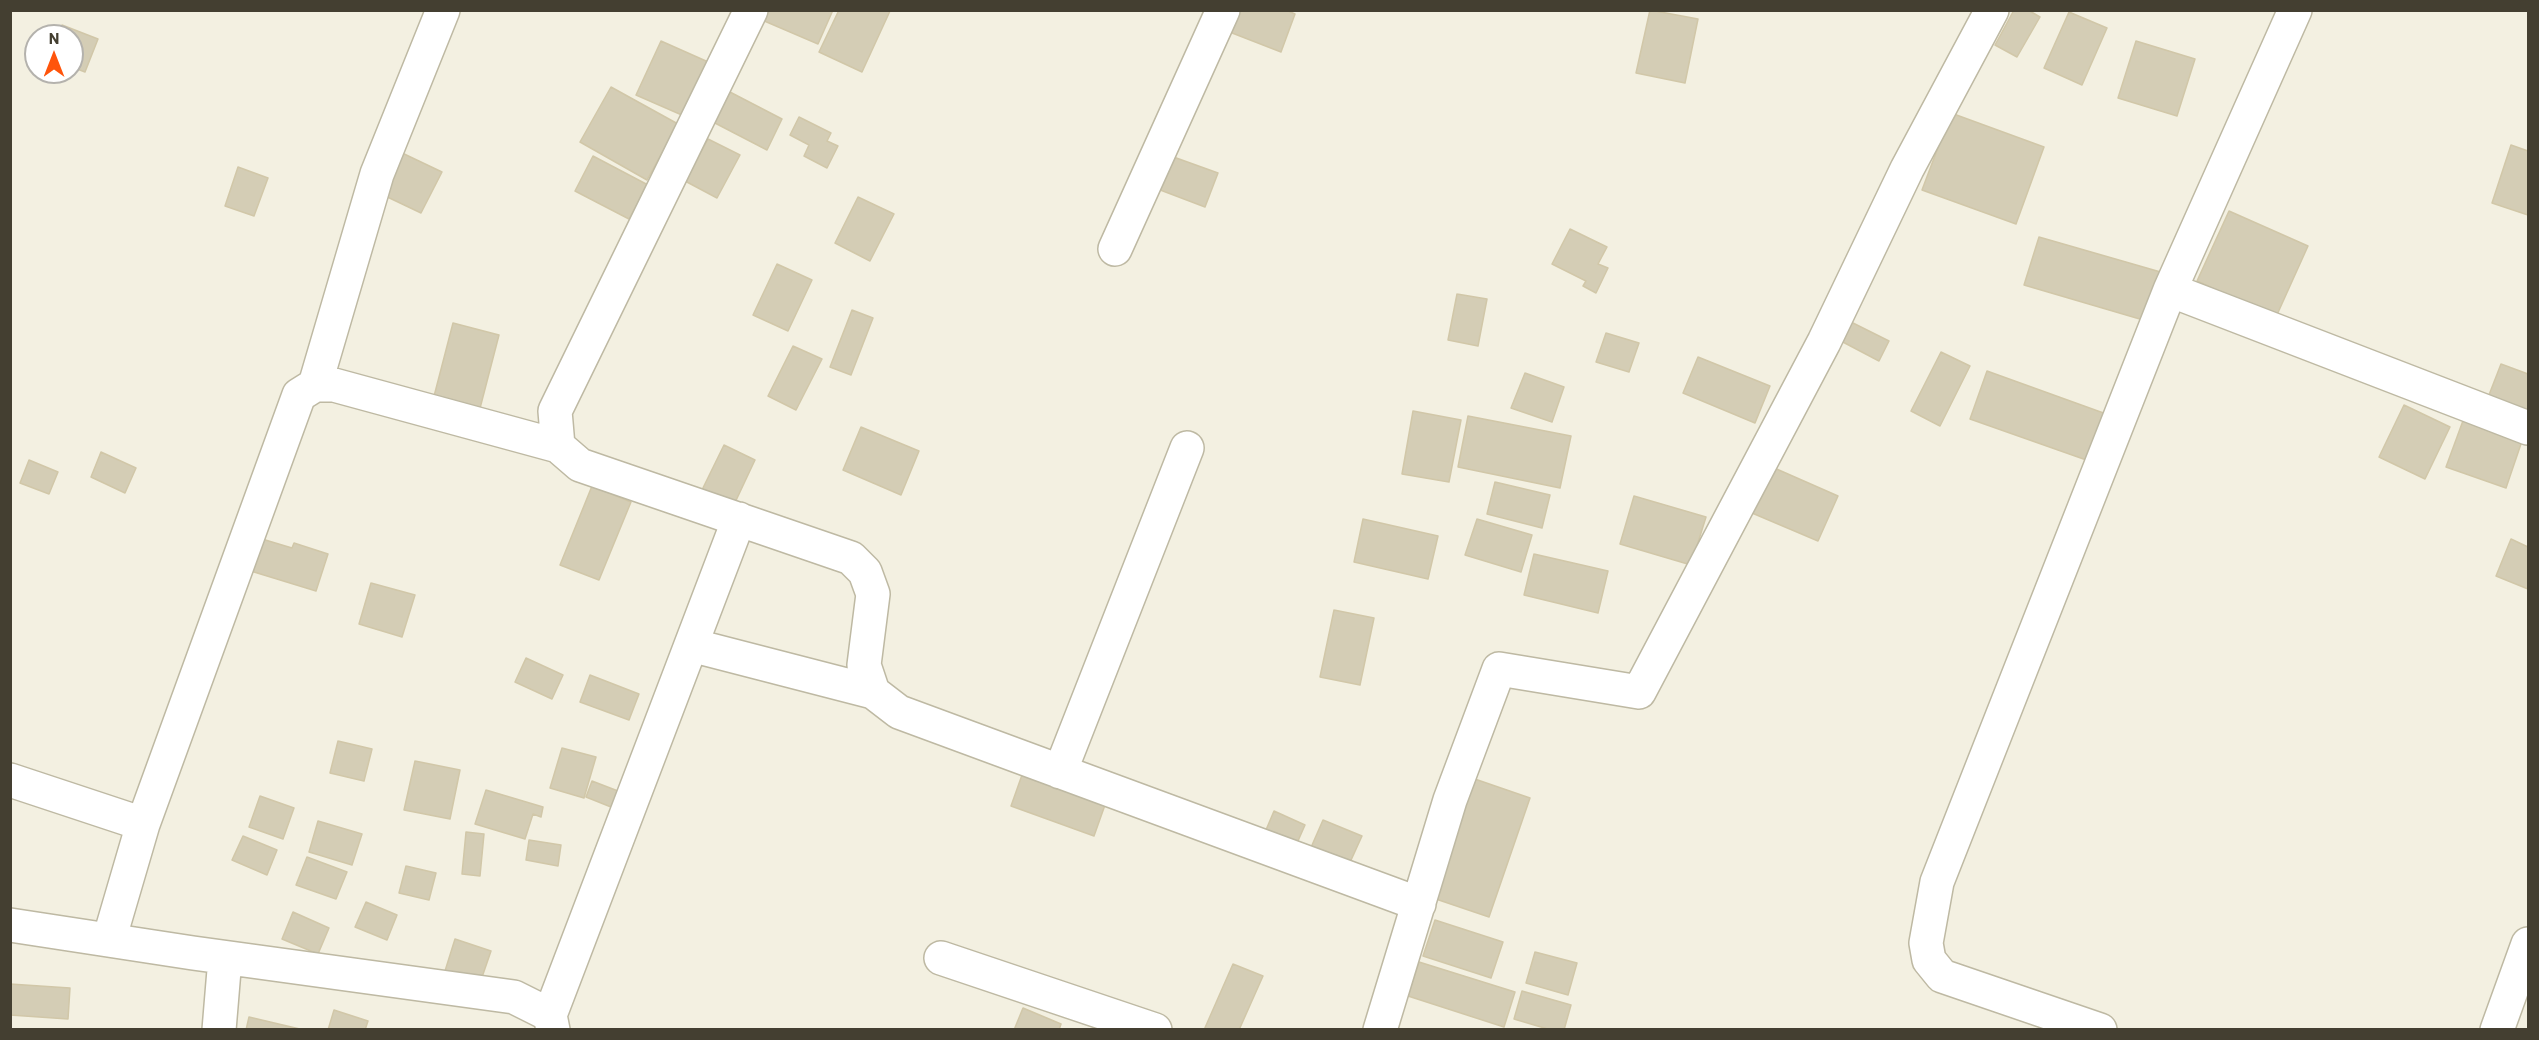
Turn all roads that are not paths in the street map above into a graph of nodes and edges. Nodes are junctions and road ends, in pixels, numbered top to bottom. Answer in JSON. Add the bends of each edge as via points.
{"nodes":[{"id":1,"x":443,"y":10,"type":"edge"},
{"id":2,"x":751,"y":10,"type":"edge"},
{"id":3,"x":1223,"y":10,"type":"edge"},
{"id":4,"x":1992,"y":10,"type":"edge"},
{"id":5,"x":2295,"y":10,"type":"edge"},
{"id":6,"x":1115,"y":249,"type":"dead end"},
{"id":7,"x":2170,"y":290,"type":"junction"},
{"id":8,"x":315,"y":385,"type":"junction"},
{"id":9,"x":2529,"y":428,"type":"edge"},
{"id":10,"x":558,"y":446,"type":"junction"},
{"id":11,"x":1186,"y":448,"type":"dead end"},
{"id":12,"x":739,"y":519,"type":"junction"},
{"id":13,"x":691,"y":645,"type":"junction"},
{"id":14,"x":873,"y":692,"type":"junction"},
{"id":15,"x":1060,"y":772,"type":"junction"},
{"id":16,"x":10,"y":780,"type":"edge"},
{"id":17,"x":143,"y":824,"type":"junction"},
{"id":18,"x":1419,"y":904,"type":"junction"},
{"id":19,"x":10,"y":925,"type":"edge"},
{"id":20,"x":109,"y":940,"type":"junction"},
{"id":21,"x":2529,"y":944,"type":"edge"},
{"id":22,"x":225,"y":958,"type":"junction"},
{"id":23,"x":941,"y":958,"type":"dead end"},
{"id":24,"x":551,"y":1022,"type":"edge"},
{"id":25,"x":219,"y":1029,"type":"edge"},
{"id":26,"x":1155,"y":1029,"type":"edge"},
{"id":27,"x":1380,"y":1029,"type":"edge"},
{"id":28,"x":2100,"y":1029,"type":"edge"},
{"id":29,"x":2497,"y":1029,"type":"edge"}],
"edges":[{"from":1,"to":8,"type":"street","via":[[377,174]]},
{"from":2,"to":10,"type":"street","via":[[555,411]]},
{"from":3,"to":6,"type":"street"},
{"from":4,"to":18,"type":"street","via":[[1907,169],[1824,342],[1639,692],[1499,669],[1450,800]]},
{"from":5,"to":7,"type":"street"},
{"from":7,"to":9,"type":"street"},
{"from":7,"to":28,"type":"street","via":[[1937,882],[1926,944],[1929,960],[1942,976]]},
{"from":8,"to":10,"type":"street","via":[[334,385]]},
{"from":8,"to":17,"type":"street","via":[[299,395]]},
{"from":10,"to":12,"type":"street","via":[[580,465]]},
{"from":11,"to":15,"type":"street"},
{"from":12,"to":13,"type":"street"},
{"from":12,"to":14,"type":"street","via":[[851,558],[865,572],[873,594],[864,665]]},
{"from":13,"to":14,"type":"street"},
{"from":13,"to":24,"type":"street"},
{"from":14,"to":15,"type":"street","via":[[899,712]]},
{"from":15,"to":18,"type":"street"},
{"from":16,"to":17,"type":"street"},
{"from":17,"to":20,"type":"street"},
{"from":18,"to":27,"type":"street"},
{"from":19,"to":20,"type":"street"},
{"from":20,"to":22,"type":"street"},
{"from":21,"to":29,"type":"street"},
{"from":22,"to":24,"type":"street","via":[[514,997]]},
{"from":22,"to":25,"type":"street"},
{"from":23,"to":26,"type":"street"}]}
